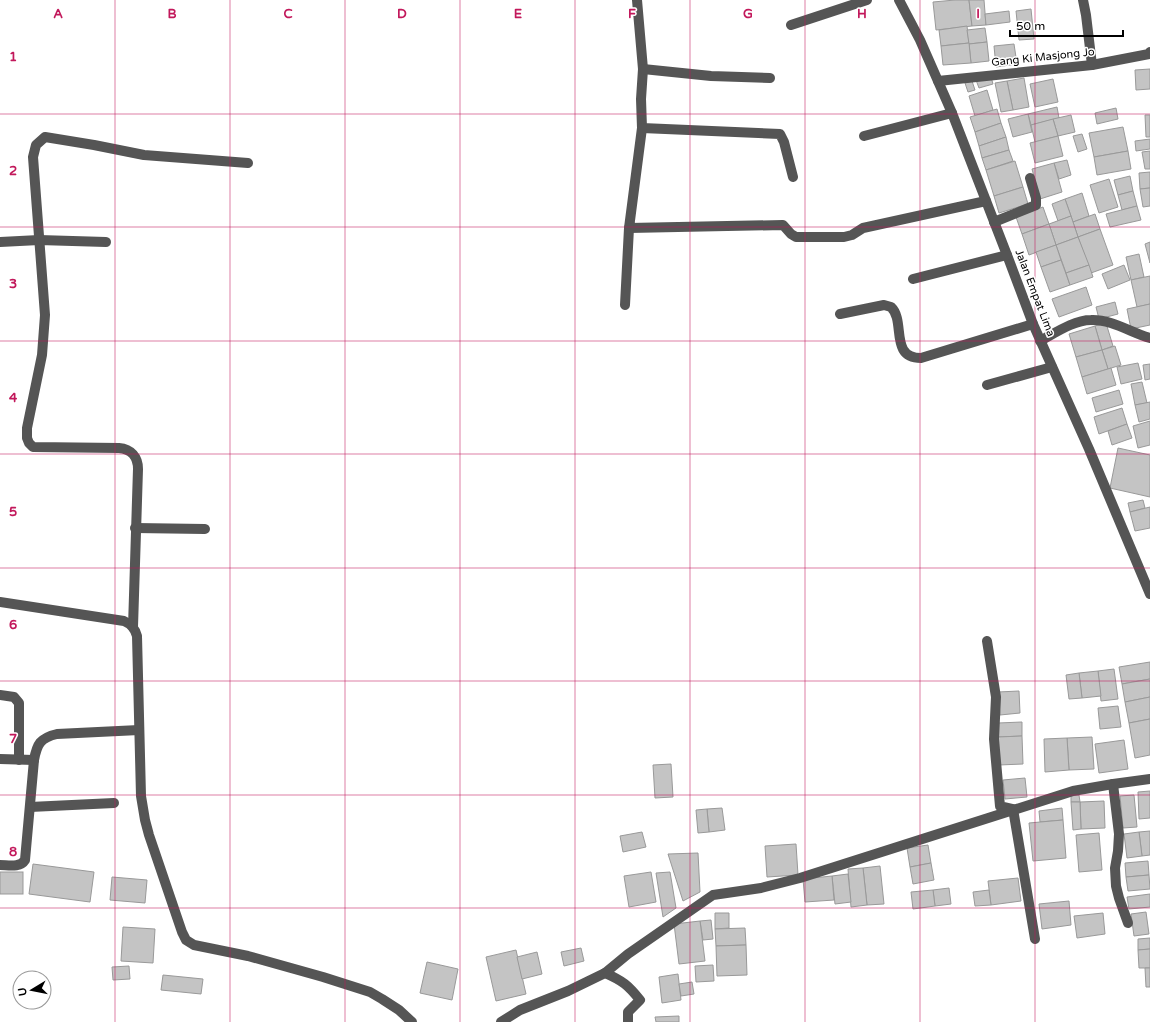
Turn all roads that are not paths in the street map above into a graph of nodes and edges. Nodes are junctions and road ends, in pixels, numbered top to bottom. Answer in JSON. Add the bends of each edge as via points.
{"nodes":[{"id":1,"x":637,"y":0,"type":"edge"},
{"id":2,"x":867,"y":0,"type":"edge"},
{"id":3,"x":899,"y":0,"type":"edge"},
{"id":4,"x":1083,"y":0,"type":"edge"},
{"id":5,"x":791,"y":25,"type":"dead end"},
{"id":6,"x":1150,"y":52,"type":"edge"},
{"id":7,"x":1092,"y":65,"type":"junction"},
{"id":8,"x":643,"y":69,"type":"junction"},
{"id":9,"x":770,"y":78,"type":"dead end"},
{"id":10,"x":938,"y":80,"type":"junction"},
{"id":11,"x":952,"y":113,"type":"junction"},
{"id":12,"x":642,"y":128,"type":"junction"},
{"id":13,"x":864,"y":136,"type":"dead end"},
{"id":14,"x":248,"y":163,"type":"dead end"},
{"id":15,"x":793,"y":176,"type":"dead end"},
{"id":16,"x":1030,"y":178,"type":"dead end"},
{"id":17,"x":986,"y":201,"type":"junction"},
{"id":18,"x":994,"y":222,"type":"junction"},
{"id":19,"x":629,"y":228,"type":"junction"},
{"id":20,"x":39,"y":240,"type":"junction"},
{"id":21,"x":0,"y":242,"type":"edge"},
{"id":22,"x":106,"y":242,"type":"dead end"},
{"id":23,"x":1007,"y":255,"type":"junction"},
{"id":24,"x":913,"y":278,"type":"dead end"},
{"id":25,"x":625,"y":305,"type":"dead end"},
{"id":26,"x":840,"y":314,"type":"dead end"},
{"id":27,"x":1033,"y":324,"type":"junction"},
{"id":28,"x":1150,"y":338,"type":"edge"},
{"id":29,"x":1040,"y":341,"type":"junction"},
{"id":30,"x":1052,"y":367,"type":"junction"},
{"id":31,"x":986,"y":385,"type":"dead end"},
{"id":32,"x":136,"y":528,"type":"junction"},
{"id":33,"x":205,"y":529,"type":"dead end"},
{"id":34,"x":1150,"y":594,"type":"edge"},
{"id":35,"x":0,"y":602,"type":"edge"},
{"id":36,"x":133,"y":627,"type":"junction"},
{"id":37,"x":987,"y":641,"type":"dead end"},
{"id":38,"x":0,"y":695,"type":"edge"},
{"id":39,"x":139,"y":730,"type":"junction"},
{"id":40,"x":0,"y":759,"type":"edge"},
{"id":41,"x":19,"y":760,"type":"junction"},
{"id":42,"x":34,"y":760,"type":"junction"},
{"id":43,"x":1150,"y":779,"type":"edge"},
{"id":44,"x":1112,"y":784,"type":"junction"},
{"id":45,"x":114,"y":803,"type":"dead end"},
{"id":46,"x":30,"y":807,"type":"junction"},
{"id":47,"x":1013,"y":809,"type":"junction"},
{"id":48,"x":0,"y":865,"type":"edge"},
{"id":49,"x":1128,"y":923,"type":"dead end"},
{"id":50,"x":1035,"y":939,"type":"dead end"},
{"id":51,"x":605,"y":973,"type":"junction"},
{"id":52,"x":412,"y":1022,"type":"edge"},
{"id":53,"x":501,"y":1022,"type":"edge"},
{"id":54,"x":628,"y":1022,"type":"edge"}],
"edges":[{"from":1,"to":8,"type":"street"},
{"from":2,"to":5,"type":"street"},
{"from":3,"to":10,"type":"street","name":"Jalan Empat Lima"},
{"from":4,"to":7,"type":"street"},
{"from":6,"to":7,"type":"street","name":"Gang Ki Masjong Jo"},
{"from":7,"to":10,"type":"street","name":"Gang Ki Masjong Jo"},
{"from":8,"to":9,"type":"street","via":[[711,76]]},
{"from":8,"to":12,"type":"street"},
{"from":10,"to":11,"type":"street","name":"Jalan Empat Lima"},
{"from":11,"to":13,"type":"street"},
{"from":11,"to":17,"type":"street","name":"Jalan Empat Lima"},
{"from":12,"to":15,"type":"street","via":[[780,134]]},
{"from":12,"to":19,"type":"street"},
{"from":14,"to":20,"type":"street","via":[[144,155],[45,137],[36,145],[33,157]]},
{"from":16,"to":18,"type":"street","via":[[1036,205]]},
{"from":17,"to":18,"type":"street","name":"Jalan Empat Lima"},
{"from":17,"to":19,"type":"street","via":[[863,228],[852,235],[844,236],[796,237],[783,225]]},
{"from":18,"to":23,"type":"street","name":"Jalan Empat Lima"},
{"from":19,"to":25,"type":"street"},
{"from":20,"to":21,"type":"street"},
{"from":20,"to":22,"type":"street"},
{"from":20,"to":32,"type":"street","via":[[45,314],[42,355],[27,438],[33,447],[119,448],[133,454],[138,464]]},
{"from":23,"to":24,"type":"street"},
{"from":23,"to":27,"type":"street","name":"Jalan Empat Lima"},
{"from":26,"to":27,"type":"street","via":[[884,305],[891,306],[895,312],[903,350],[916,358]]},
{"from":27,"to":29,"type":"street","name":"Jalan Empat Lima"},
{"from":28,"to":29,"type":"street","via":[[1092,320],[1070,326]]},
{"from":29,"to":30,"type":"street","name":"Jalan Empat Lima"},
{"from":30,"to":31,"type":"street"},
{"from":30,"to":34,"type":"street","name":"Jalan Empat Lima"},
{"from":32,"to":33,"type":"street"},
{"from":32,"to":36,"type":"street"},
{"from":35,"to":36,"type":"street","via":[[124,621]]},
{"from":36,"to":39,"type":"street","via":[[137,636]]},
{"from":37,"to":47,"type":"street","via":[[996,697],[994,739],[1000,806]]},
{"from":38,"to":41,"type":"street","via":[[14,697],[19,703]]},
{"from":39,"to":42,"type":"street","via":[[47,736],[36,748]]},
{"from":39,"to":52,"type":"street","via":[[140,796],[145,820],[186,940],[194,945],[293,968],[370,992]]},
{"from":40,"to":41,"type":"street"},
{"from":41,"to":42,"type":"street"},
{"from":42,"to":46,"type":"street"},
{"from":43,"to":44,"type":"street"},
{"from":44,"to":47,"type":"street","via":[[1073,790]]},
{"from":44,"to":49,"type":"street","via":[[1119,834],[1115,868],[1116,886]]},
{"from":45,"to":46,"type":"street"},
{"from":46,"to":48,"type":"street","via":[[25,860],[20,865]]},
{"from":47,"to":50,"type":"street"},
{"from":47,"to":51,"type":"street","via":[[800,878],[761,888],[713,895],[633,950]]},
{"from":51,"to":53,"type":"street","via":[[520,1010]]},
{"from":51,"to":54,"type":"street","via":[[621,980],[640,1000],[628,1012]]}]}
